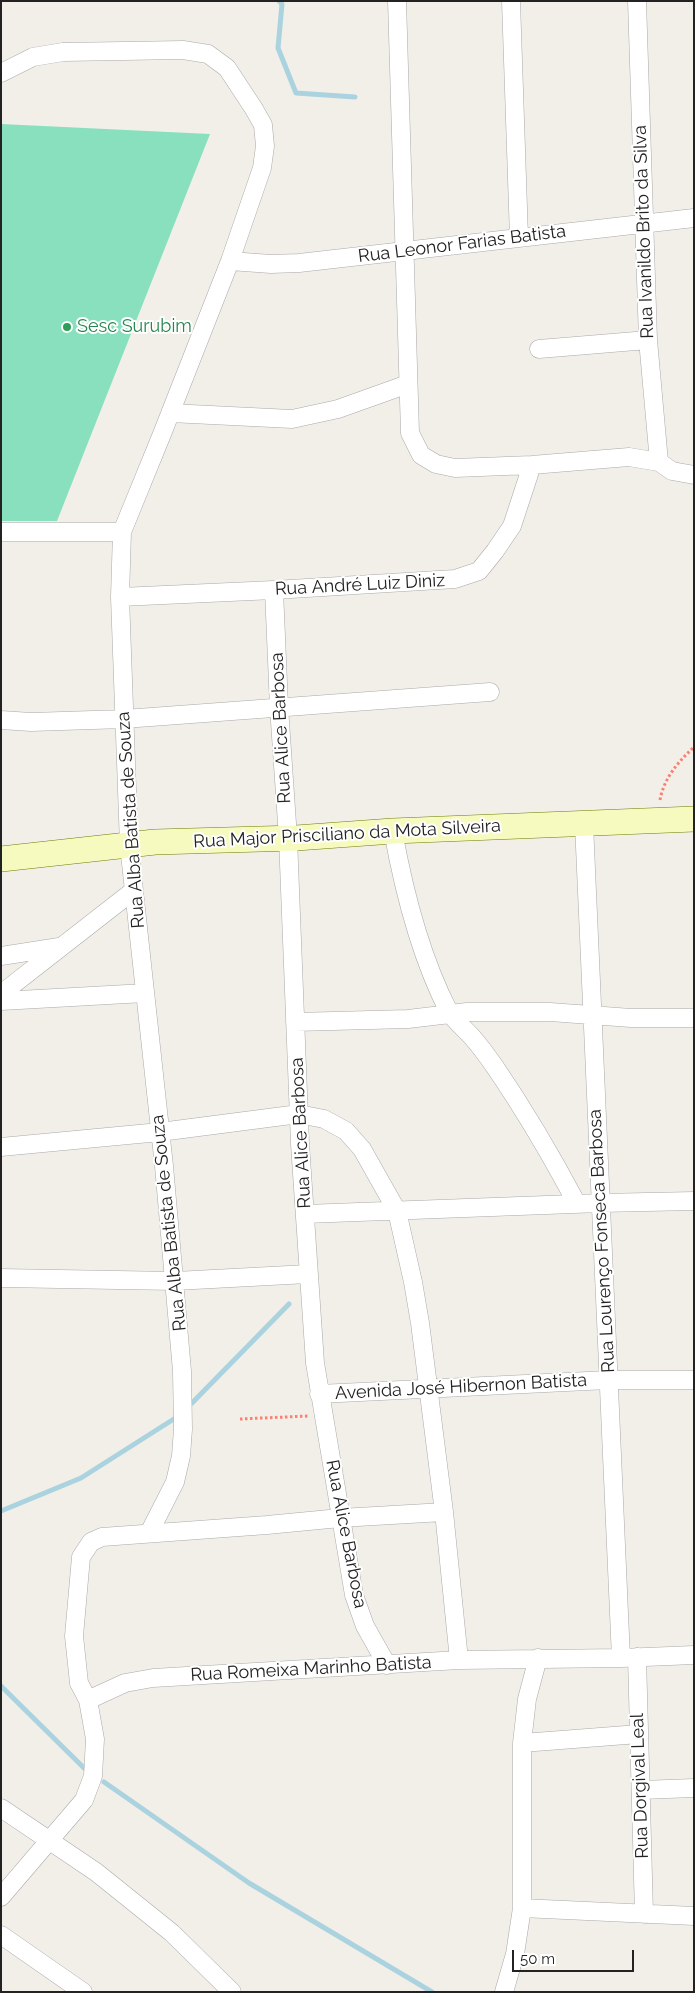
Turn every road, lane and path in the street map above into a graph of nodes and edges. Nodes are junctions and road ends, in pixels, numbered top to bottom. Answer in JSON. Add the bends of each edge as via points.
{"nodes":[{"id":1,"x":397,"y":1,"type":"edge"},
{"id":2,"x":511,"y":1,"type":"edge"},
{"id":3,"x":637,"y":1,"type":"edge"},
{"id":4,"x":1,"y":73,"type":"edge"},
{"id":5,"x":694,"y":218,"type":"edge"},
{"id":6,"x":643,"y":224,"type":"junction"},
{"id":7,"x":520,"y":238,"type":"junction"},
{"id":8,"x":406,"y":251,"type":"junction"},
{"id":9,"x":230,"y":261,"type":"junction"},
{"id":10,"x":648,"y":340,"type":"junction"},
{"id":11,"x":539,"y":349,"type":"dead end"},
{"id":12,"x":408,"y":384,"type":"junction"},
{"id":13,"x":170,"y":413,"type":"junction"},
{"id":14,"x":659,"y":462,"type":"junction"},
{"id":15,"x":532,"y":465,"type":"junction"},
{"id":16,"x":694,"y":475,"type":"edge"},
{"id":17,"x":1,"y":532,"type":"edge"},
{"id":18,"x":122,"y":532,"type":"junction"},
{"id":19,"x":274,"y":590,"type":"junction"},
{"id":20,"x":120,"y":597,"type":"junction"},
{"id":21,"x":490,"y":692,"type":"dead end"},
{"id":22,"x":279,"y":707,"type":"junction"},
{"id":23,"x":124,"y":719,"type":"junction"},
{"id":24,"x":1,"y":720,"type":"edge"},
{"id":25,"x":694,"y":747,"type":"edge"},
{"id":26,"x":694,"y":819,"type":"edge"},
{"id":27,"x":657,"y":821,"type":"junction"},
{"id":28,"x":584,"y":824,"type":"junction"},
{"id":29,"x":393,"y":831,"type":"junction"},
{"id":30,"x":288,"y":838,"type":"junction"},
{"id":31,"x":129,"y":845,"type":"junction"},
{"id":32,"x":1,"y":859,"type":"edge"},
{"id":33,"x":133,"y":891,"type":"junction"},
{"id":34,"x":59,"y":947,"type":"junction"},
{"id":35,"x":1,"y":956,"type":"edge"},
{"id":36,"x":145,"y":993,"type":"junction"},
{"id":37,"x":1,"y":994,"type":"edge"},
{"id":38,"x":1,"y":1001,"type":"edge"},
{"id":39,"x":451,"y":1014,"type":"junction"},
{"id":40,"x":592,"y":1014,"type":"junction"},
{"id":41,"x":694,"y":1018,"type":"edge"},
{"id":42,"x":295,"y":1022,"type":"junction"},
{"id":43,"x":299,"y":1114,"type":"junction"},
{"id":44,"x":160,"y":1132,"type":"junction"},
{"id":45,"x":1,"y":1147,"type":"edge"},
{"id":46,"x":694,"y":1201,"type":"edge"},
{"id":47,"x":600,"y":1203,"type":"junction"},
{"id":48,"x":577,"y":1204,"type":"junction"},
{"id":49,"x":397,"y":1211,"type":"junction"},
{"id":50,"x":304,"y":1214,"type":"junction"},
{"id":51,"x":308,"y":1274,"type":"junction"},
{"id":52,"x":1,"y":1278,"type":"edge"},
{"id":53,"x":175,"y":1281,"type":"junction"},
{"id":54,"x":608,"y":1380,"type":"junction"},
{"id":55,"x":694,"y":1380,"type":"edge"},
{"id":56,"x":428,"y":1389,"type":"junction"},
{"id":57,"x":319,"y":1394,"type":"junction"},
{"id":58,"x":323,"y":1416,"type":"junction"},
{"id":59,"x":240,"y":1418,"type":"dead end"},
{"id":60,"x":444,"y":1512,"type":"junction"},
{"id":61,"x":340,"y":1518,"type":"junction"},
{"id":62,"x":149,"y":1533,"type":"junction"},
{"id":63,"x":694,"y":1655,"type":"edge"},
{"id":64,"x":629,"y":1657,"type":"junction"},
{"id":65,"x":538,"y":1658,"type":"junction"},
{"id":66,"x":459,"y":1660,"type":"junction"},
{"id":67,"x":387,"y":1665,"type":"junction"},
{"id":68,"x":88,"y":1700,"type":"junction"},
{"id":69,"x":639,"y":1734,"type":"junction"},
{"id":70,"x":522,"y":1744,"type":"junction"},
{"id":71,"x":694,"y":1788,"type":"edge"},
{"id":72,"x":641,"y":1790,"type":"junction"},
{"id":73,"x":1,"y":1808,"type":"edge"},
{"id":74,"x":49,"y":1840,"type":"junction"},
{"id":75,"x":1,"y":1897,"type":"edge"},
{"id":76,"x":522,"y":1908,"type":"junction"},
{"id":77,"x":644,"y":1914,"type":"junction"},
{"id":78,"x":694,"y":1916,"type":"edge"},
{"id":79,"x":1,"y":1935,"type":"edge"},
{"id":80,"x":83,"y":1992,"type":"edge"},
{"id":81,"x":232,"y":1992,"type":"edge"},
{"id":82,"x":504,"y":1992,"type":"edge"}],
"edges":[{"from":1,"to":8,"type":"street"},
{"from":2,"to":7,"type":"street"},
{"from":3,"to":6,"type":"street","name":"Rua Ivanildo Brito da Silva"},
{"from":4,"to":9,"type":"street","name":"Rua Alba Batista de Souza","via":[[33,57],[63,52],[183,50],[208,54],[227,68],[263,125],[265,146],[262,168]]},
{"from":5,"to":6,"type":"street","name":"Rua Leonor Farias Batista"},
{"from":6,"to":7,"type":"street","name":"Rua Leonor Farias Batista"},
{"from":6,"to":10,"type":"street","name":"Rua Ivanildo Brito da Silva"},
{"from":7,"to":8,"type":"street","name":"Rua Leonor Farias Batista"},
{"from":8,"to":9,"type":"street","name":"Rua Leonor Farias Batista","via":[[299,263]]},
{"from":8,"to":12,"type":"street"},
{"from":9,"to":13,"type":"street","name":"Rua Alba Batista de Souza"},
{"from":10,"to":11,"type":"street"},
{"from":10,"to":14,"type":"street","name":"Rua Ivanildo Brito da Silva"},
{"from":12,"to":13,"type":"street","via":[[338,409],[292,419]]},
{"from":12,"to":15,"type":"street","via":[[410,433],[421,455],[436,464],[455,468]]},
{"from":13,"to":18,"type":"street","name":"Rua Alba Batista de Souza"},
{"from":14,"to":15,"type":"street","via":[[629,457]]},
{"from":14,"to":16,"type":"street","via":[[672,471]]},
{"from":15,"to":19,"type":"street","name":"Rua André Luiz Diniz","via":[[512,526],[479,571],[455,579]]},
{"from":17,"to":18,"type":"street"},
{"from":18,"to":20,"type":"street","name":"Rua Alba Batista de Souza"},
{"from":19,"to":20,"type":"street","name":"Rua André Luiz Diniz"},
{"from":19,"to":22,"type":"street","name":"Rua Alice Barbosa"},
{"from":20,"to":23,"type":"street","name":"Rua Alba Batista de Souza"},
{"from":21,"to":22,"type":"street"},
{"from":22,"to":23,"type":"street"},
{"from":22,"to":30,"type":"street","name":"Rua Alice Barbosa"},
{"from":23,"to":24,"type":"street"},
{"from":23,"to":31,"type":"street","name":"Rua Alba Batista de Souza"},
{"from":25,"to":27,"type":"path","via":[[678,762],[662,788]]},
{"from":26,"to":27,"type":"main road","name":"Rua Major Prisciliano da Mota Silveira"},
{"from":27,"to":28,"type":"main road","name":"Rua Major Prisciliano da Mota Silveira"},
{"from":28,"to":29,"type":"main road","name":"Rua Major Prisciliano da Mota Silveira"},
{"from":28,"to":40,"type":"street","name":"Rua Lourenço Fonseca Barbosa"},
{"from":29,"to":30,"type":"main road","name":"Rua Major Prisciliano da Mota Silveira"},
{"from":29,"to":39,"type":"street","via":[[401,875],[417,929],[433,978]]},
{"from":30,"to":31,"type":"main road","name":"Rua Major Prisciliano da Mota Silveira"},
{"from":30,"to":42,"type":"street","name":"Rua Alice Barbosa"},
{"from":31,"to":32,"type":"main road","name":"Rua Major Prisciliano da Mota Silveira"},
{"from":31,"to":33,"type":"street","name":"Rua Alba Batista de Souza"},
{"from":33,"to":34,"type":"street"},
{"from":33,"to":36,"type":"street","name":"Rua Alba Batista de Souza"},
{"from":34,"to":35,"type":"street"},
{"from":34,"to":37,"type":"street"},
{"from":36,"to":38,"type":"street"},
{"from":36,"to":44,"type":"street","name":"Rua Alba Batista de Souza"},
{"from":39,"to":40,"type":"street"},
{"from":39,"to":42,"type":"street","via":[[408,1019]]},
{"from":39,"to":48,"type":"street","via":[[494,1066]]},
{"from":40,"to":41,"type":"street"},
{"from":40,"to":47,"type":"street","name":"Rua Lourenço Fonseca Barbosa"},
{"from":42,"to":43,"type":"street","name":"Rua Alice Barbosa"},
{"from":43,"to":44,"type":"street"},
{"from":43,"to":49,"type":"street","via":[[324,1119],[346,1131],[362,1149]]},
{"from":43,"to":50,"type":"street","name":"Rua Alice Barbosa"},
{"from":44,"to":45,"type":"street"},
{"from":44,"to":53,"type":"street","name":"Rua Alba Batista de Souza"},
{"from":46,"to":47,"type":"street"},
{"from":47,"to":48,"type":"street"},
{"from":47,"to":54,"type":"street","name":"Rua Lourenço Fonseca Barbosa"},
{"from":48,"to":49,"type":"street"},
{"from":49,"to":50,"type":"street"},
{"from":49,"to":56,"type":"street","via":[[420,1323]]},
{"from":50,"to":51,"type":"street","name":"Rua Alice Barbosa"},
{"from":51,"to":53,"type":"street"},
{"from":51,"to":57,"type":"street","name":"Rua Alice Barbosa"},
{"from":52,"to":53,"type":"street"},
{"from":53,"to":62,"type":"street","name":"Rua Alba Batista de Souza","via":[[182,1371],[181,1456],[172,1489]]},
{"from":54,"to":55,"type":"street","name":"Avenida José Hibernon Batista"},
{"from":54,"to":56,"type":"street","name":"Avenida José Hibernon Batista"},
{"from":54,"to":64,"type":"street","name":"Rua Lourenço Fonseca Barbosa"},
{"from":56,"to":57,"type":"street","name":"Avenida José Hibernon Batista"},
{"from":56,"to":60,"type":"street"},
{"from":57,"to":58,"type":"street","name":"Rua Alice Barbosa"},
{"from":58,"to":59,"type":"path"},
{"from":58,"to":61,"type":"street","name":"Rua Alice Barbosa"},
{"from":60,"to":61,"type":"street"},
{"from":60,"to":66,"type":"street"},
{"from":61,"to":62,"type":"street"},
{"from":61,"to":67,"type":"street","name":"Rua Alice Barbosa","via":[[354,1595]]},
{"from":62,"to":68,"type":"street","via":[[102,1537],[91,1542],[81,1557],[74,1636],[79,1683]]},
{"from":63,"to":64,"type":"street","name":"Rua Romeixa Marinho Batista"},
{"from":64,"to":65,"type":"street","name":"Rua Romeixa Marinho Batista"},
{"from":64,"to":69,"type":"street","name":"Rua Dorgival Leal"},
{"from":65,"to":66,"type":"street","name":"Rua Romeixa Marinho Batista"},
{"from":65,"to":70,"type":"street","via":[[527,1699]]},
{"from":66,"to":67,"type":"street","name":"Rua Romeixa Marinho Batista"},
{"from":67,"to":68,"type":"street","name":"Rua Romeixa Marinho Batista","via":[[153,1678],[125,1683]]},
{"from":68,"to":74,"type":"street","via":[[96,1739],[93,1776],[84,1800]]},
{"from":69,"to":70,"type":"street"},
{"from":69,"to":72,"type":"street","name":"Rua Dorgival Leal"},
{"from":70,"to":76,"type":"street"},
{"from":71,"to":72,"type":"street"},
{"from":72,"to":77,"type":"street","name":"Rua Dorgival Leal"},
{"from":73,"to":74,"type":"street"},
{"from":74,"to":75,"type":"street"},
{"from":74,"to":81,"type":"street","via":[[96,1872],[172,1933]]},
{"from":76,"to":77,"type":"street"},
{"from":76,"to":82,"type":"street","via":[[515,1954]]},
{"from":77,"to":78,"type":"street"},
{"from":79,"to":80,"type":"street"}]}
